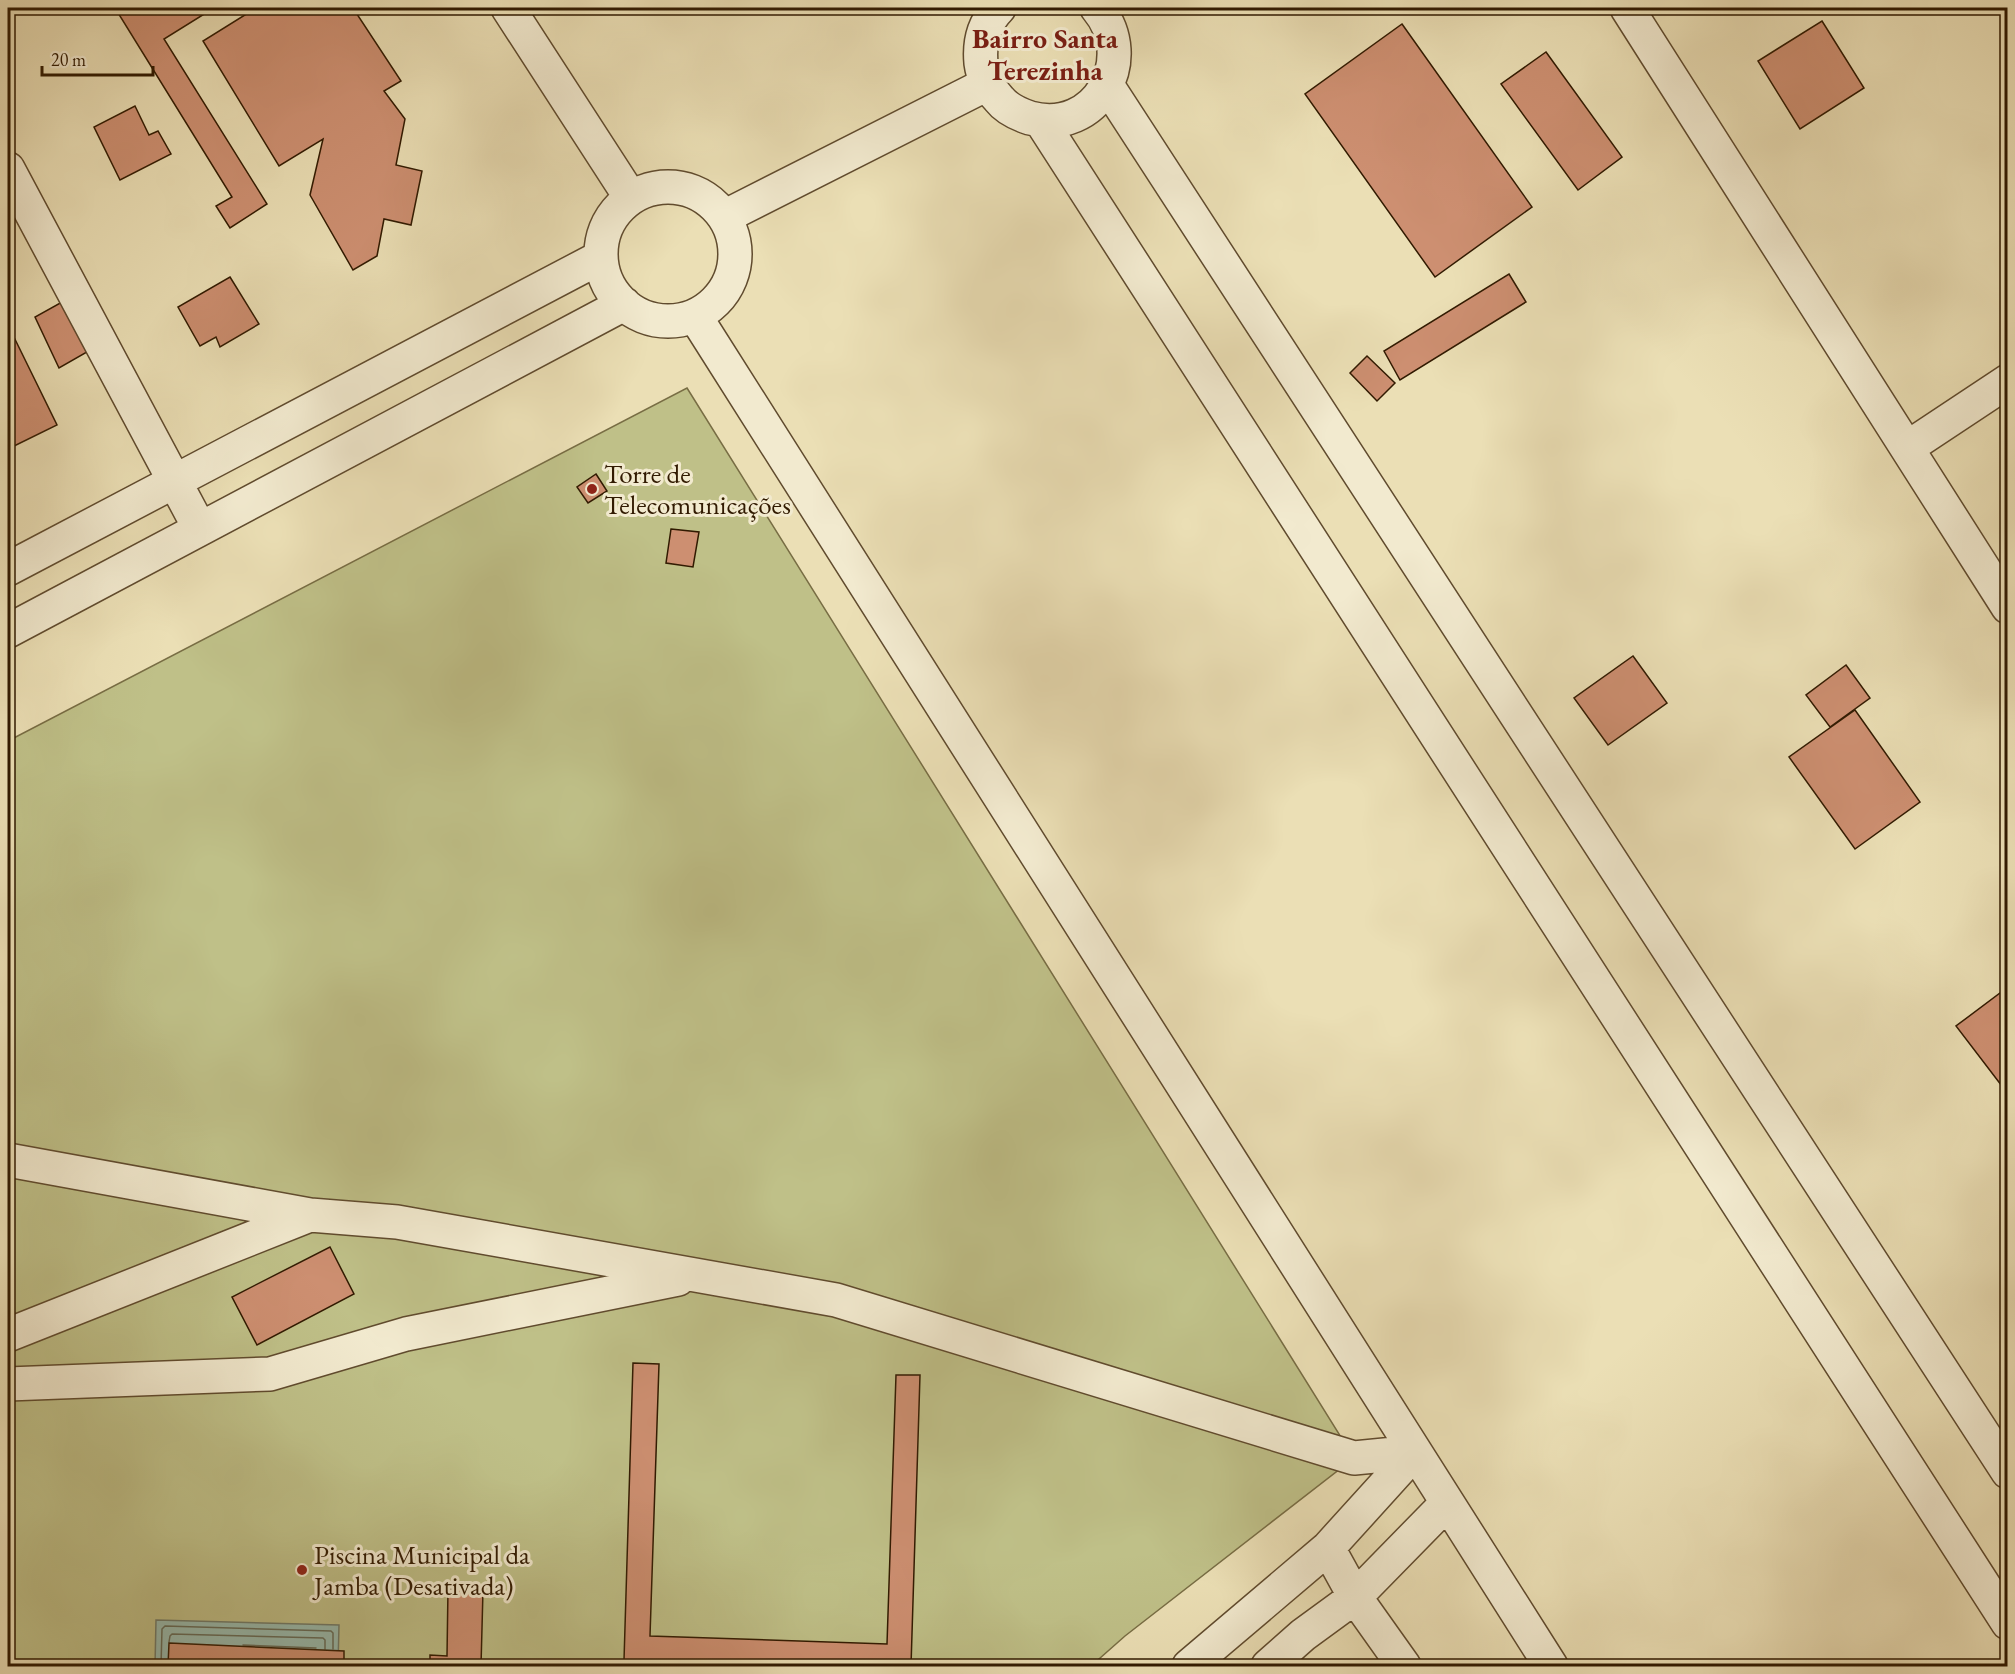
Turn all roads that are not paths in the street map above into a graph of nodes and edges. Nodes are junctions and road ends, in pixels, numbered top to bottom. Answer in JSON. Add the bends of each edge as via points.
{"nodes":[{"id":1,"x":508,"y":8,"type":"edge"},
{"id":2,"x":1627,"y":8,"type":"edge"},
{"id":3,"x":1109,"y":11,"type":"edge"},
{"id":4,"x":986,"y":15,"type":"edge"},
{"id":5,"x":987,"y":84,"type":"junction"},
{"id":6,"x":1107,"y":85,"type":"junction"},
{"id":7,"x":1041,"y":121,"type":"junction"},
{"id":8,"x":8,"y":169,"type":"edge"},
{"id":9,"x":631,"y":198,"type":"junction"},
{"id":10,"x":724,"y":217,"type":"junction"},
{"id":11,"x":601,"y":257,"type":"junction"},
{"id":12,"x":624,"y":304,"type":"junction"},
{"id":13,"x":695,"y":316,"type":"junction"},
{"id":14,"x":2007,"y":381,"type":"edge"},
{"id":15,"x":1907,"y":448,"type":"junction"},
{"id":16,"x":174,"y":482,"type":"junction"},
{"id":17,"x":200,"y":529,"type":"junction"},
{"id":18,"x":8,"y":569,"type":"edge"},
{"id":19,"x":2007,"y":607,"type":"edge"},
{"id":20,"x":8,"y":631,"type":"edge"},
{"id":21,"x":8,"y":1160,"type":"edge"},
{"id":22,"x":310,"y":1215,"type":"junction"},
{"id":23,"x":696,"y":1276,"type":"junction"},
{"id":24,"x":8,"y":1335,"type":"edge"},
{"id":25,"x":8,"y":1384,"type":"edge"},
{"id":26,"x":1414,"y":1452,"type":"junction"},
{"id":27,"x":2007,"y":1472,"type":"edge"},
{"id":28,"x":1447,"y":1503,"type":"junction"},
{"id":29,"x":1328,"y":1548,"type":"junction"},
{"id":30,"x":1355,"y":1597,"type":"junction"},
{"id":31,"x":2007,"y":1623,"type":"edge"},
{"id":32,"x":1189,"y":1666,"type":"edge"},
{"id":33,"x":1268,"y":1666,"type":"edge"},
{"id":34,"x":1404,"y":1666,"type":"edge"},
{"id":35,"x":1551,"y":1666,"type":"edge"}],
"edges":[{"from":1,"to":9,"type":"street"},
{"from":2,"to":15,"type":"street"},
{"from":3,"to":6,"type":"street","via":[[1115,51]]},
{"from":4,"to":5,"type":"street","via":[[980,49]]},
{"from":5,"to":7,"type":"street","via":[[1002,104]]},
{"from":5,"to":10,"type":"street"},
{"from":6,"to":7,"type":"street","via":[[1095,102],[1079,113],[1061,120]]},
{"from":6,"to":27,"type":"street"},
{"from":7,"to":31,"type":"street"},
{"from":8,"to":16,"type":"street"},
{"from":9,"to":10,"type":"street","via":[[650,189],[671,186],[711,201]]},
{"from":9,"to":11,"type":"street","via":[[608,224]]},
{"from":10,"to":13,"type":"street","via":[[733,235],[733,273],[724,291]]},
{"from":11,"to":12,"type":"street","via":[[604,275]]},
{"from":11,"to":16,"type":"street"},
{"from":12,"to":13,"type":"street","via":[[639,315],[658,321]]},
{"from":12,"to":17,"type":"street"},
{"from":13,"to":26,"type":"street"},
{"from":14,"to":15,"type":"street"},
{"from":15,"to":19,"type":"street"},
{"from":16,"to":17,"type":"street"},
{"from":16,"to":18,"type":"street"},
{"from":17,"to":20,"type":"street"},
{"from":21,"to":22,"type":"street"},
{"from":22,"to":23,"type":"street","via":[[397,1222]]},
{"from":22,"to":24,"type":"street"},
{"from":23,"to":25,"type":"street","via":[[406,1334],[270,1374]]},
{"from":23,"to":26,"type":"street","via":[[836,1300],[1354,1458]]},
{"from":26,"to":28,"type":"street"},
{"from":26,"to":29,"type":"street"},
{"from":28,"to":30,"type":"street"},
{"from":28,"to":35,"type":"street"},
{"from":29,"to":30,"type":"street"},
{"from":29,"to":32,"type":"street"},
{"from":30,"to":33,"type":"street"},
{"from":30,"to":34,"type":"street"}]}
